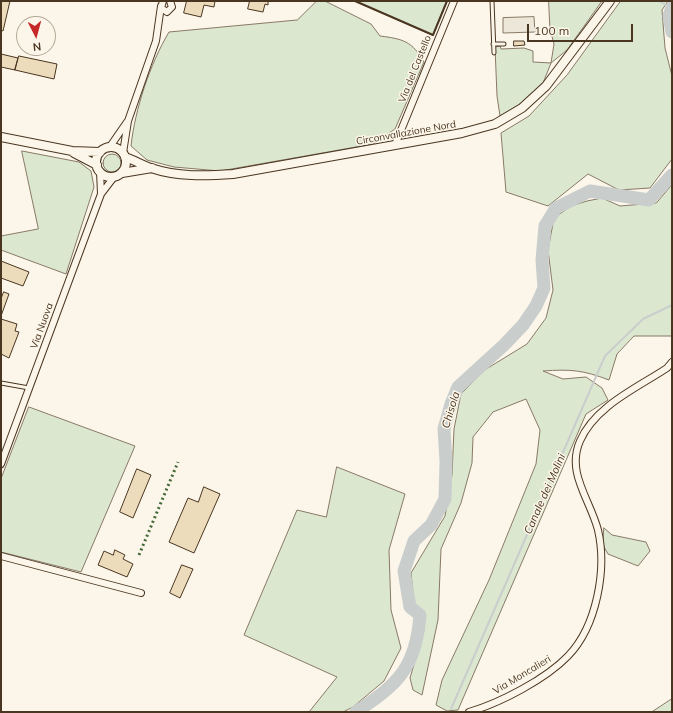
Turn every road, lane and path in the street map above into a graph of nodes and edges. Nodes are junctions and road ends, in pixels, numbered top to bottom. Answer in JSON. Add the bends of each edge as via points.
{"nodes":[{"id":1,"x":454,"y":1,"type":"edge"},
{"id":2,"x":492,"y":1,"type":"edge"},
{"id":3,"x":610,"y":1,"type":"edge"},
{"id":4,"x":162,"y":2,"type":"edge"},
{"id":5,"x":172,"y":3,"type":"edge"},
{"id":6,"x":167,"y":12,"type":"junction"},
{"id":7,"x":159,"y":24,"type":"junction"},
{"id":8,"x":493,"y":44,"type":"junction"},
{"id":9,"x":504,"y":44,"type":"dead end"},
{"id":10,"x":494,"y":52,"type":"dead end"},
{"id":11,"x":128,"y":121,"type":"junction"},
{"id":12,"x":1,"y":137,"type":"edge"},
{"id":13,"x":395,"y":145,"type":"junction"},
{"id":14,"x":109,"y":148,"type":"junction"},
{"id":15,"x":72,"y":151,"type":"junction"},
{"id":16,"x":100,"y":152,"type":"junction"},
{"id":17,"x":124,"y":155,"type":"junction"},
{"id":18,"x":98,"y":168,"type":"junction"},
{"id":19,"x":152,"y":168,"type":"junction"},
{"id":20,"x":122,"y":173,"type":"junction"},
{"id":21,"x":114,"y":177,"type":"junction"},
{"id":22,"x":101,"y":194,"type":"junction"},
{"id":23,"x":672,"y":362,"type":"edge"},
{"id":24,"x":1,"y":382,"type":"edge"},
{"id":25,"x":29,"y":388,"type":"junction"},
{"id":26,"x":1,"y":464,"type":"edge"},
{"id":27,"x":1,"y":556,"type":"edge"},
{"id":28,"x":141,"y":593,"type":"dead end"},
{"id":29,"x":469,"y":712,"type":"edge"}],
"edges":[{"from":1,"to":13,"type":"street","name":"Via del Castello"},
{"from":2,"to":8,"type":"lane"},
{"from":3,"to":13,"type":"street","name":"Circonvallazione Nord","via":[[546,86],[522,108],[495,124],[462,133]]},
{"from":4,"to":6,"type":"street","via":[[163,11]]},
{"from":4,"to":7,"type":"street"},
{"from":5,"to":6,"type":"street"},
{"from":6,"to":7,"type":"street"},
{"from":7,"to":11,"type":"street","via":[[156,41]]},
{"from":8,"to":9,"type":"lane"},
{"from":8,"to":10,"type":"lane"},
{"from":11,"to":14,"type":"street"},
{"from":11,"to":17,"type":"street"},
{"from":12,"to":15,"type":"street"},
{"from":13,"to":19,"type":"street","name":"Circonvallazione Nord","via":[[232,174],[176,174]]},
{"from":14,"to":16,"type":"street"},
{"from":14,"to":17,"type":"street","via":[[114,148]]},
{"from":15,"to":16,"type":"street"},
{"from":15,"to":18,"type":"street"},
{"from":16,"to":18,"type":"street"},
{"from":17,"to":19,"type":"street","name":"Circonvallazione Nord"},
{"from":17,"to":20,"type":"street","via":[[126,165]]},
{"from":18,"to":21,"type":"street","via":[[106,176]]},
{"from":18,"to":22,"type":"street","name":"Via Nuova"},
{"from":19,"to":20,"type":"street","name":"Circonvallazione Nord"},
{"from":20,"to":21,"type":"street"},
{"from":21,"to":22,"type":"street","name":"Via Nuova"},
{"from":22,"to":25,"type":"street","name":"Via Nuova"},
{"from":23,"to":29,"type":"street","name":"Via Moncalieri","via":[[596,417],[579,442],[575,458],[576,475],[592,510],[601,554],[598,596],[582,636],[570,654],[552,671],[496,702]]},
{"from":24,"to":25,"type":"lane"},
{"from":25,"to":26,"type":"street","name":"Via Nuova"},
{"from":27,"to":28,"type":"street"}]}
